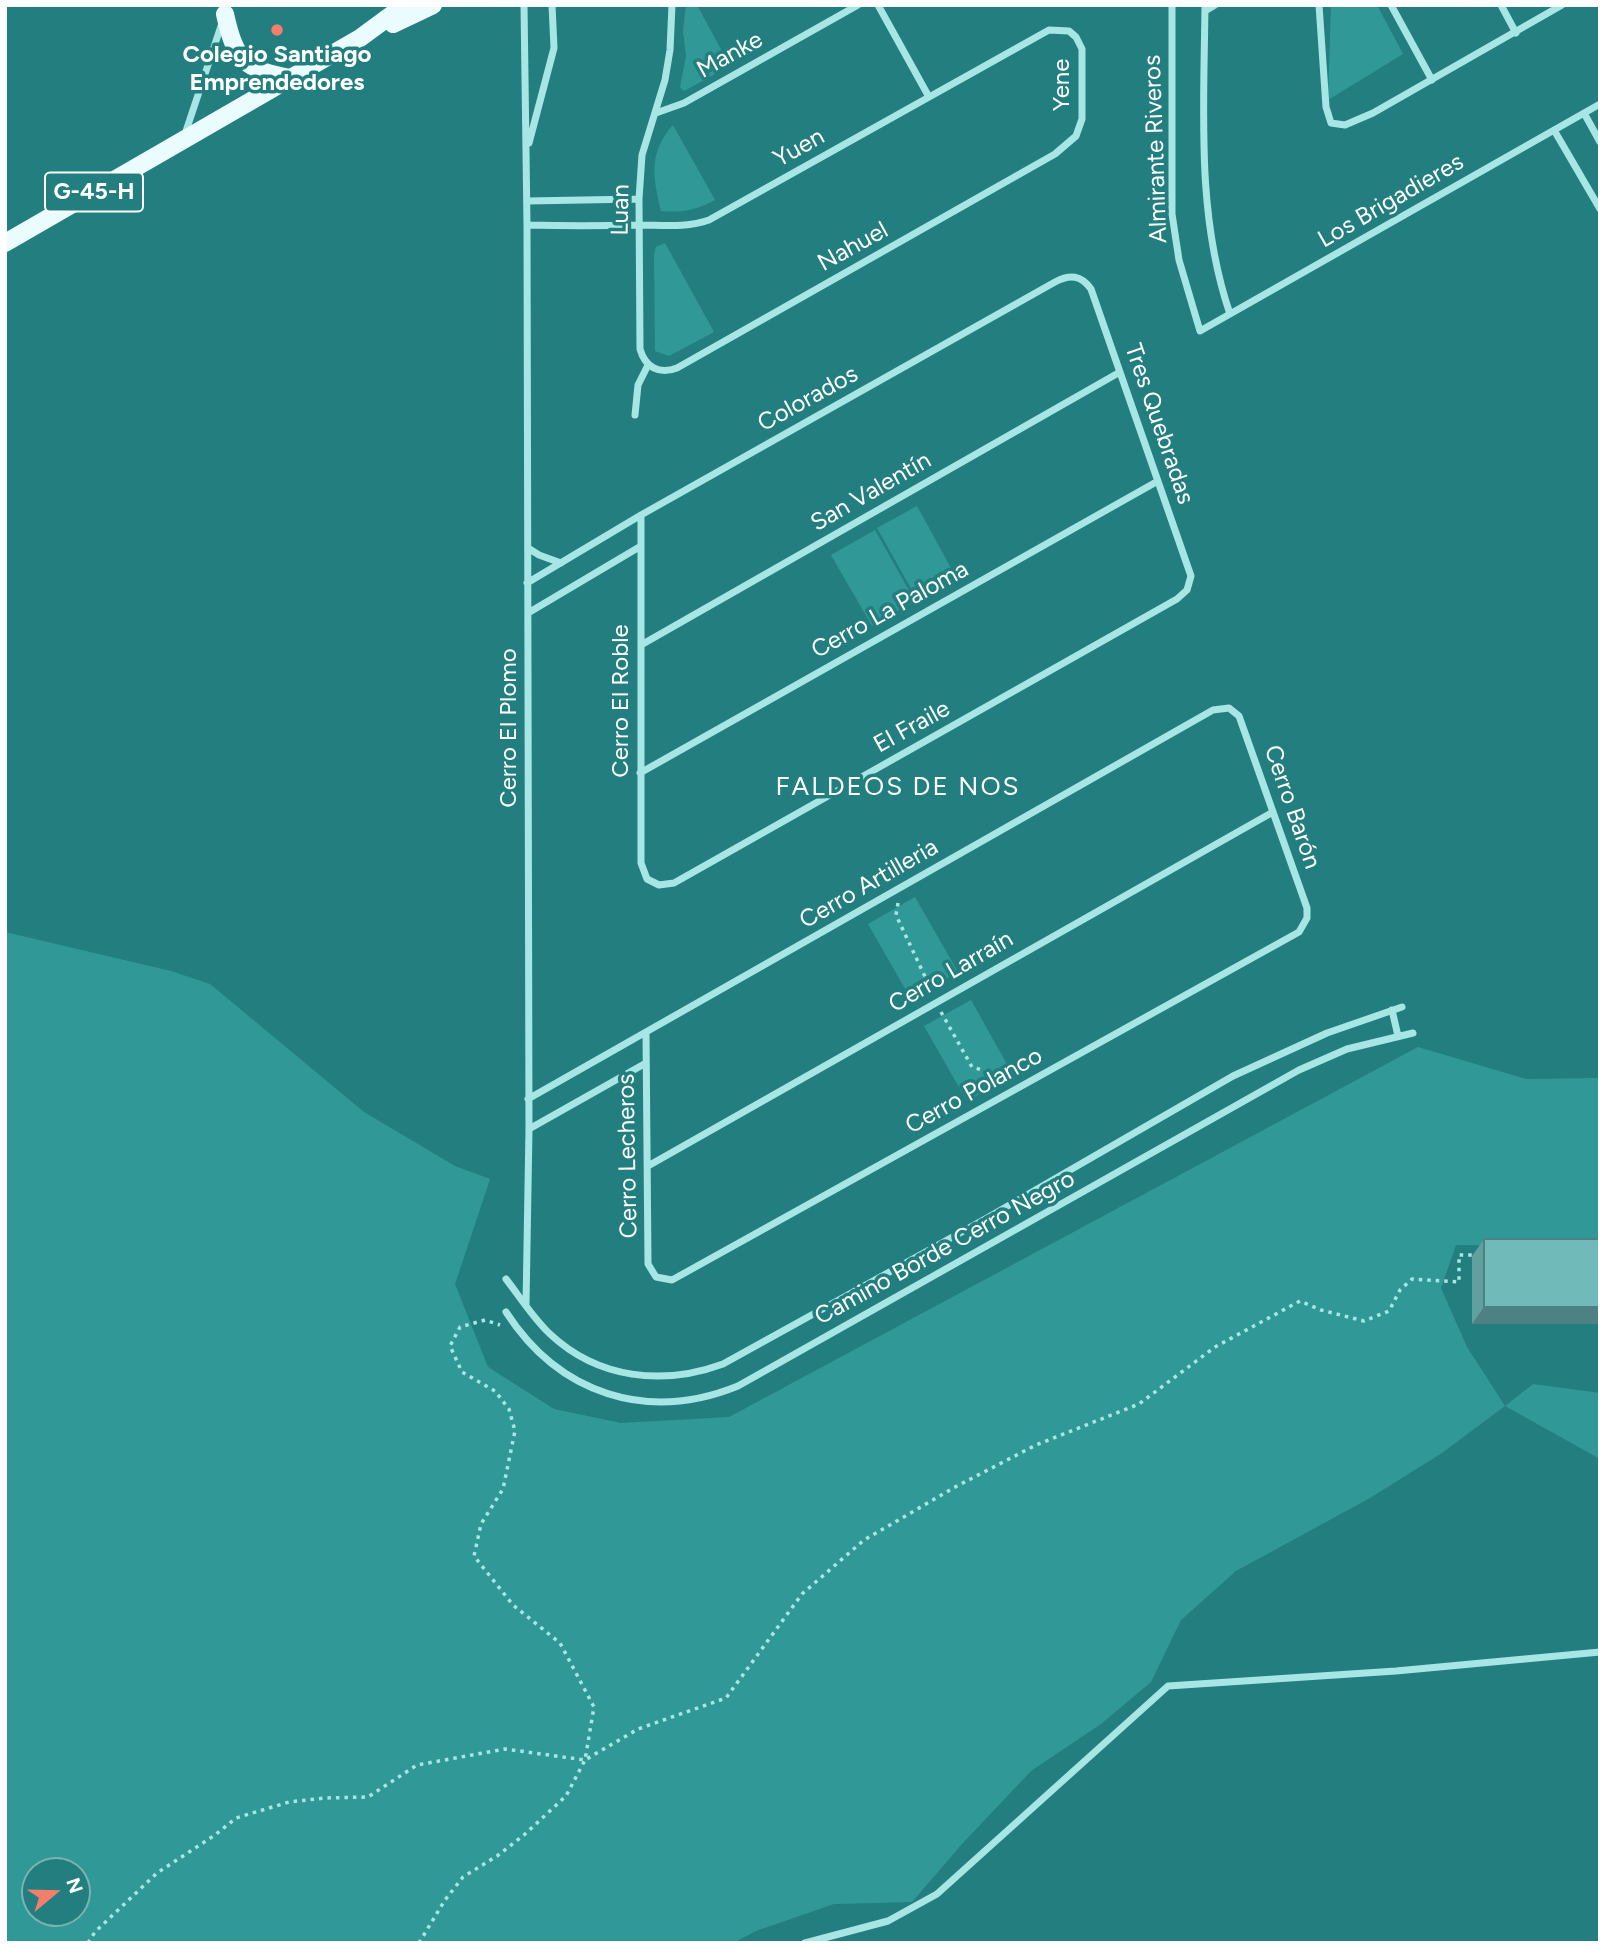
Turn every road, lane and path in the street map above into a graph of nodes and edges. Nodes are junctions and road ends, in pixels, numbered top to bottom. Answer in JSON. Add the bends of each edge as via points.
{"nodes":[{"id":1,"x":405,"y":5,"type":"edge"},
{"id":2,"x":433,"y":5,"type":"edge"},
{"id":3,"x":524,"y":5,"type":"edge"},
{"id":4,"x":552,"y":5,"type":"edge"},
{"id":5,"x":672,"y":5,"type":"edge"},
{"id":6,"x":858,"y":5,"type":"edge"},
{"id":7,"x":878,"y":5,"type":"edge"},
{"id":8,"x":1172,"y":5,"type":"edge"},
{"id":9,"x":1215,"y":5,"type":"edge"},
{"id":10,"x":1320,"y":5,"type":"edge"},
{"id":11,"x":1391,"y":5,"type":"edge"},
{"id":12,"x":1501,"y":5,"type":"edge"},
{"id":13,"x":1562,"y":5,"type":"edge"},
{"id":14,"x":1205,"y":8,"type":"edge"},
{"id":15,"x":227,"y":10,"type":"edge"},
{"id":16,"x":1069,"y":31,"type":"joint"},
{"id":17,"x":1516,"y":33,"type":"junction"},
{"id":18,"x":360,"y":38,"type":"junction"},
{"id":19,"x":291,"y":78,"type":"junction"},
{"id":20,"x":1432,"y":80,"type":"junction"},
{"id":21,"x":929,"y":97,"type":"junction"},
{"id":22,"x":1600,"y":104,"type":"edge"},
{"id":23,"x":656,"y":113,"type":"junction"},
{"id":24,"x":1584,"y":113,"type":"junction"},
{"id":25,"x":1554,"y":130,"type":"junction"},
{"id":26,"x":1072,"y":141,"type":"joint"},
{"id":27,"x":182,"y":142,"type":"junction"},
{"id":28,"x":1600,"y":142,"type":"edge"},
{"id":29,"x":527,"y":151,"type":"junction"},
{"id":30,"x":639,"y":199,"type":"junction"},
{"id":31,"x":527,"y":201,"type":"junction"},
{"id":32,"x":1600,"y":209,"type":"edge"},
{"id":33,"x":527,"y":225,"type":"junction"},
{"id":34,"x":640,"y":225,"type":"junction"},
{"id":35,"x":5,"y":243,"type":"edge"},
{"id":36,"x":1077,"y":277,"type":"joint"},
{"id":37,"x":1230,"y":314,"type":"junction"},
{"id":38,"x":1200,"y":331,"type":"joint"},
{"id":39,"x":648,"y":365,"type":"junction"},
{"id":40,"x":1121,"y":372,"type":"junction"},
{"id":41,"x":635,"y":415,"type":"dead end"},
{"id":42,"x":1158,"y":481,"type":"junction"},
{"id":43,"x":640,"y":515,"type":"junction"},
{"id":44,"x":640,"y":546,"type":"junction"},
{"id":45,"x":527,"y":548,"type":"junction"},
{"id":46,"x":561,"y":563,"type":"junction"},
{"id":47,"x":527,"y":583,"type":"junction"},
{"id":48,"x":1187,"y":590,"type":"joint"},
{"id":49,"x":528,"y":613,"type":"junction"},
{"id":50,"x":641,"y":645,"type":"junction"},
{"id":51,"x":1229,"y":708,"type":"joint"},
{"id":52,"x":640,"y":773,"type":"junction"},
{"id":53,"x":1273,"y":811,"type":"junction"},
{"id":54,"x":652,"y":883,"type":"joint"},
{"id":55,"x":1305,"y":923,"type":"joint"},
{"id":56,"x":1402,"y":1007,"type":"dead end"},
{"id":57,"x":1392,"y":1010,"type":"junction"},
{"id":58,"x":646,"y":1033,"type":"junction"},
{"id":59,"x":1413,"y":1033,"type":"dead end"},
{"id":60,"x":1398,"y":1035,"type":"junction"},
{"id":61,"x":646,"y":1063,"type":"junction"},
{"id":62,"x":528,"y":1099,"type":"junction"},
{"id":63,"x":529,"y":1129,"type":"junction"},
{"id":64,"x":648,"y":1166,"type":"junction"},
{"id":65,"x":1485,"y":1255,"type":"edge"},
{"id":66,"x":656,"y":1277,"type":"joint"},
{"id":67,"x":506,"y":1279,"type":"dead end"},
{"id":68,"x":526,"y":1305,"type":"junction"},
{"id":69,"x":506,"y":1312,"type":"dead end"},
{"id":70,"x":516,"y":1327,"type":"junction"},
{"id":71,"x":1600,"y":1651,"type":"edge"},
{"id":72,"x":585,"y":1760,"type":"junction"},
{"id":73,"x":88,"y":1943,"type":"edge"},
{"id":74,"x":419,"y":1943,"type":"edge"},
{"id":75,"x":805,"y":1943,"type":"edge"}],
"edges":[{"from":1,"to":18,"type":"main road","number":"G-45-H"},
{"from":2,"to":18,"type":"main road","number":"G-45-H"},
{"from":3,"to":29,"type":"street","name":"Cerro El Plomo"},
{"from":4,"to":29,"type":"street","name":"Cerro El Plomo","via":[[554,48]]},
{"from":5,"to":23,"type":"street","name":"Luan","via":[[668,65]]},
{"from":6,"to":23,"type":"street","name":"Manke","via":[[684,103]]},
{"from":7,"to":21,"type":"street"},
{"from":8,"to":38,"type":"street","name":"Almirante Riveros","via":[[1172,214],[1179,260]]},
{"from":9,"to":14,"type":"street"},
{"from":10,"to":20,"type":"street","via":[[1331,123],[1345,125]]},
{"from":11,"to":20,"type":"street"},
{"from":12,"to":17,"type":"street"},
{"from":13,"to":17,"type":"street"},
{"from":14,"to":37,"type":"street","name":"Almirante Riveros","via":[[1207,209],[1214,260]]},
{"from":15,"to":19,"type":"main road","via":[[241,58],[254,69]]},
{"from":15,"to":27,"type":"street"},
{"from":16,"to":21,"type":"street","name":"Yuen","via":[[1042,33]]},
{"from":16,"to":26,"type":"street","name":"Yene","via":[[1080,43],[1082,55],[1082,119]]},
{"from":17,"to":20,"type":"street"},
{"from":18,"to":19,"type":"main road","number":"G-45-H"},
{"from":19,"to":27,"type":"main road","number":"G-45-H"},
{"from":21,"to":34,"type":"street","name":"Yuen","via":[[709,220]]},
{"from":22,"to":24,"type":"street","name":"Los Brigadieres"},
{"from":23,"to":30,"type":"street","name":"Luan","via":[[643,146]]},
{"from":24,"to":25,"type":"street","name":"Los Brigadieres"},
{"from":24,"to":28,"type":"street"},
{"from":25,"to":32,"type":"street"},
{"from":25,"to":37,"type":"street","name":"Los Brigadieres"},
{"from":26,"to":39,"type":"street","name":"Nahuel","via":[[677,368],[662,371]]},
{"from":27,"to":35,"type":"main road","number":"G-45-H"},
{"from":29,"to":31,"type":"street","name":"Cerro El Plomo"},
{"from":30,"to":31,"type":"street"},
{"from":30,"to":34,"type":"street","name":"Luan"},
{"from":31,"to":33,"type":"street","name":"Cerro El Plomo"},
{"from":33,"to":34,"type":"street","name":"Yuen"},
{"from":33,"to":45,"type":"street","name":"Cerro El Plomo"},
{"from":34,"to":39,"type":"street","name":"Luan","via":[[640,344]]},
{"from":36,"to":40,"type":"street","name":"Tres Quebradas","via":[[1091,289]]},
{"from":36,"to":43,"type":"street","name":"Colorados","via":[[1055,282]]},
{"from":37,"to":38,"type":"street","name":"Los Brigadieres"},
{"from":39,"to":41,"type":"street","via":[[638,385]]},
{"from":40,"to":42,"type":"street","name":"Tres Quebradas"},
{"from":40,"to":50,"type":"street","name":"San Valentín"},
{"from":42,"to":48,"type":"street","name":"Tres Quebradas","via":[[1190,568]]},
{"from":42,"to":52,"type":"street","name":"Cerro La Paloma"},
{"from":43,"to":44,"type":"street","name":"Cerro El Roble"},
{"from":43,"to":46,"type":"street","name":"Colorados"},
{"from":44,"to":49,"type":"street"},
{"from":44,"to":50,"type":"street","name":"Cerro El Roble"},
{"from":45,"to":46,"type":"street"},
{"from":45,"to":47,"type":"street","name":"Cerro El Plomo"},
{"from":46,"to":47,"type":"street","name":"Colorados"},
{"from":47,"to":49,"type":"street","name":"Cerro El Plomo"},
{"from":48,"to":54,"type":"street","name":"El Fraile","via":[[674,883]]},
{"from":49,"to":62,"type":"street","name":"Cerro El Plomo"},
{"from":50,"to":52,"type":"street","name":"Cerro El Roble"},
{"from":51,"to":53,"type":"street","name":"Cerro Barón","via":[[1242,722]]},
{"from":51,"to":58,"type":"street","name":"Cerro Artilleria","via":[[1213,710]]},
{"from":52,"to":54,"type":"street","name":"Cerro El Roble","via":[[641,869]]},
{"from":53,"to":55,"type":"street","name":"Cerro Barón","via":[[1307,908]]},
{"from":53,"to":64,"type":"street","name":"Cerro Larraín"},
{"from":55,"to":66,"type":"street","name":"Cerro Polanco","via":[[1294,935],[678,1278]]},
{"from":56,"to":57,"type":"street","name":"Camino Borde Cerro Negro"},
{"from":57,"to":60,"type":"street"},
{"from":57,"to":68,"type":"street","name":"Camino Borde Cerro Negro","via":[[1233,1076],[999,1211],[705,1371],[669,1377],[614,1371],[564,1345]]},
{"from":58,"to":61,"type":"street","name":"Cerro Lecheros"},
{"from":58,"to":62,"type":"street","name":"Cerro Artilleria"},
{"from":59,"to":60,"type":"street","name":"Camino Borde Cerro Negro"},
{"from":60,"to":70,"type":"street","name":"Camino Borde Cerro Negro","via":[[1347,1049],[1298,1070],[719,1394],[660,1403],[602,1392],[554,1366]]},
{"from":61,"to":63,"type":"street"},
{"from":61,"to":64,"type":"street","name":"Cerro Lecheros"},
{"from":62,"to":63,"type":"street","name":"Cerro El Plomo"},
{"from":63,"to":68,"type":"street","name":"Cerro El Plomo"},
{"from":64,"to":66,"type":"street","name":"Cerro Lecheros","via":[[648,1258]]},
{"from":65,"to":72,"type":"path","via":[[1459,1255],[1459,1282],[1412,1279],[1389,1311],[1364,1321],[1300,1301],[1215,1347],[1139,1404],[1036,1445],[957,1486],[864,1540],[802,1594],[726,1698],[638,1729]]},
{"from":67,"to":68,"type":"street","name":"Camino Borde Cerro Negro"},
{"from":69,"to":70,"type":"street","name":"Camino Borde Cerro Negro"},
{"from":70,"to":72,"type":"path","via":[[485,1320],[460,1327],[450,1346],[462,1372],[495,1391],[509,1409],[515,1431],[503,1489],[481,1524],[474,1556],[513,1605],[560,1643],[594,1707]]},
{"from":71,"to":75,"type":"street","via":[[1168,1686],[937,1894],[888,1921]]},
{"from":72,"to":73,"type":"path","via":[[505,1749],[417,1765],[368,1797],[289,1802],[236,1818],[157,1873]]},
{"from":72,"to":74,"type":"path","via":[[566,1796],[524,1835],[463,1877]]}]}
